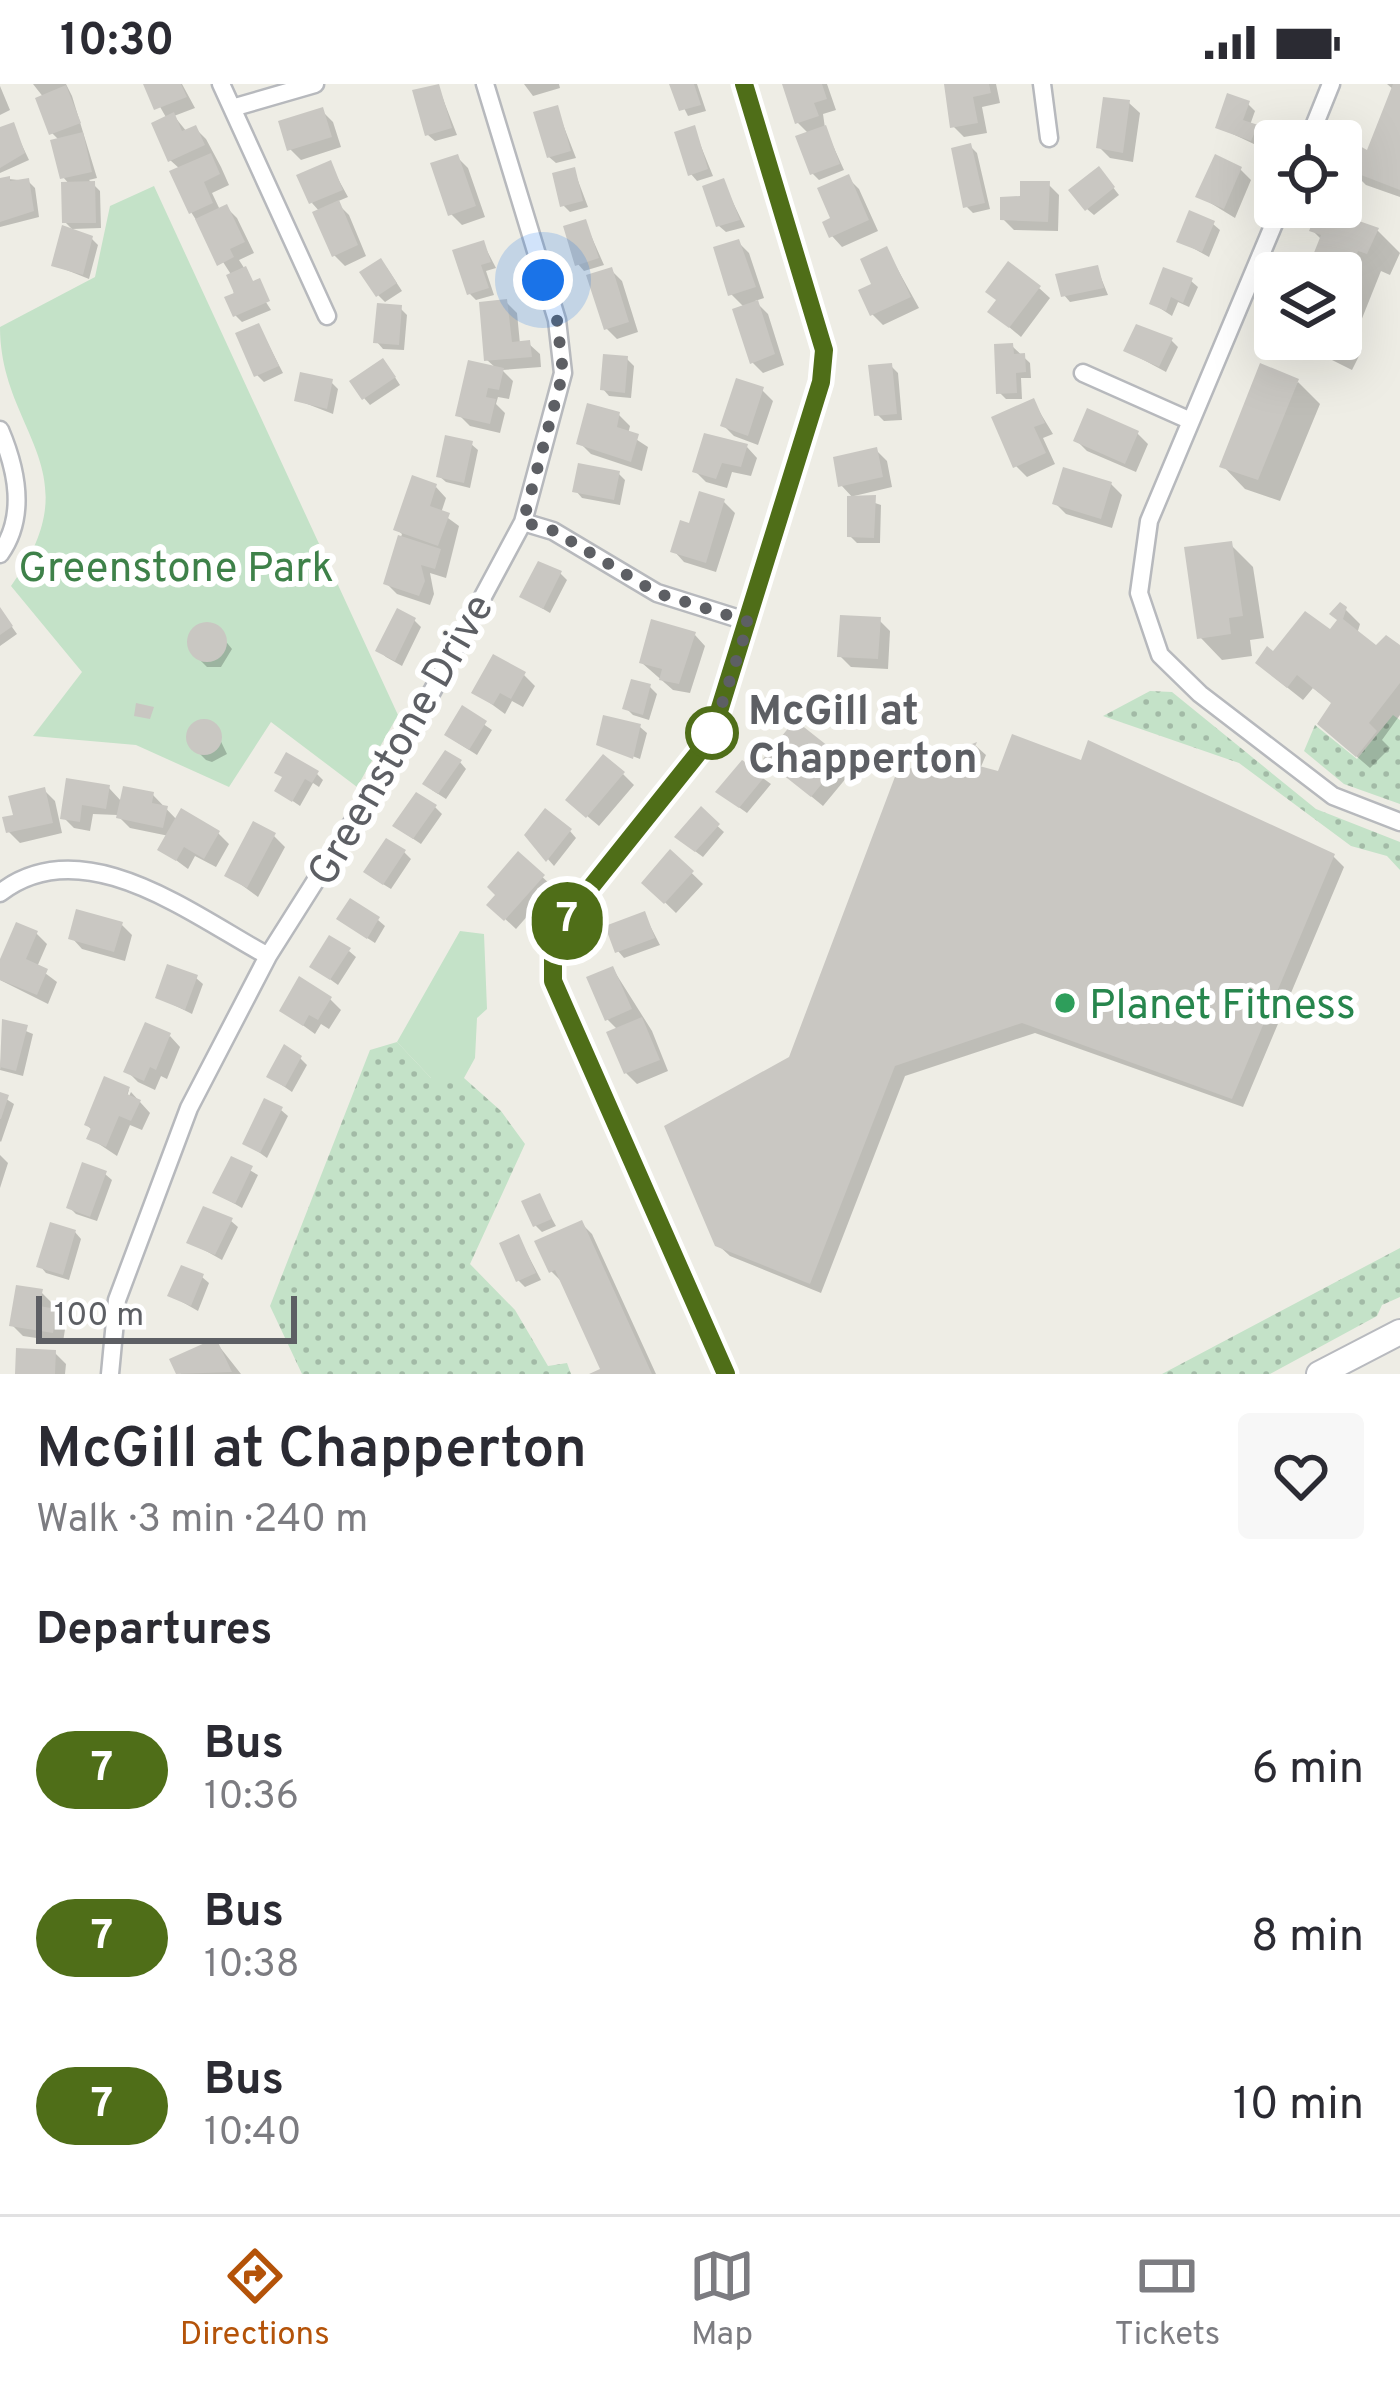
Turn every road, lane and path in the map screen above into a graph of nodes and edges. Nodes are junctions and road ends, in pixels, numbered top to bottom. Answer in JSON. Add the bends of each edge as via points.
{"nodes":[{"id":1,"x":221,"y":84,"type":"edge"},
{"id":2,"x":315,"y":84,"type":"edge"},
{"id":3,"x":485,"y":84,"type":"edge"},
{"id":4,"x":744,"y":84,"type":"edge"},
{"id":5,"x":1042,"y":84,"type":"edge"},
{"id":6,"x":1331,"y":84,"type":"edge"},
{"id":7,"x":232,"y":108,"type":"junction"},
{"id":8,"x":1316,"y":120,"type":"edge"},
{"id":9,"x":1049,"y":137,"type":"dead end"},
{"id":10,"x":1272,"y":228,"type":"edge"},
{"id":11,"x":327,"y":316,"type":"dead end"},
{"id":12,"x":1083,"y":373,"type":"dead end"},
{"id":13,"x":1191,"y":421,"type":"junction"},
{"id":14,"x":0,"y":430,"type":"edge"},
{"id":15,"x":523,"y":522,"type":"junction"},
{"id":16,"x":0,"y":554,"type":"edge"},
{"id":17,"x":749,"y":622,"type":"junction"},
{"id":18,"x":1400,"y":822,"type":"edge"},
{"id":19,"x":0,"y":892,"type":"edge"},
{"id":20,"x":268,"y":956,"type":"junction"},
{"id":21,"x":1400,"y":1332,"type":"edge"},
{"id":22,"x":110,"y":1374,"type":"edge"},
{"id":23,"x":726,"y":1374,"type":"edge"},
{"id":24,"x":1318,"y":1374,"type":"edge"}],
"edges":[{"from":1,"to":7,"type":"street"},
{"from":2,"to":7,"type":"street"},
{"from":3,"to":15,"type":"street","name":"Greenstone Drive","via":[[557,320],[563,373]]},
{"from":4,"to":17,"type":"street","via":[[824,350]]},
{"from":5,"to":9,"type":"street"},
{"from":6,"to":8,"type":"street"},
{"from":7,"to":11,"type":"street"},
{"from":10,"to":13,"type":"street"},
{"from":12,"to":13,"type":"street"},
{"from":13,"to":18,"type":"street","via":[[1143,537],[1139,593],[1160,655],[1333,796]]},
{"from":14,"to":16,"type":"street","via":[[15,465],[17,501]]},
{"from":15,"to":17,"type":"street","via":[[554,531],[657,593]]},
{"from":15,"to":20,"type":"street","name":"Greenstone Drive","via":[[414,725]]},
{"from":17,"to":23,"type":"street","via":[[711,737],[571,912],[553,950],[553,981]]},
{"from":19,"to":20,"type":"street","via":[[16,880],[66,869],[123,878]]},
{"from":20,"to":22,"type":"street","name":"Greenstone Drive","via":[[189,1108],[118,1300]]},
{"from":21,"to":24,"type":"main road"}]}
